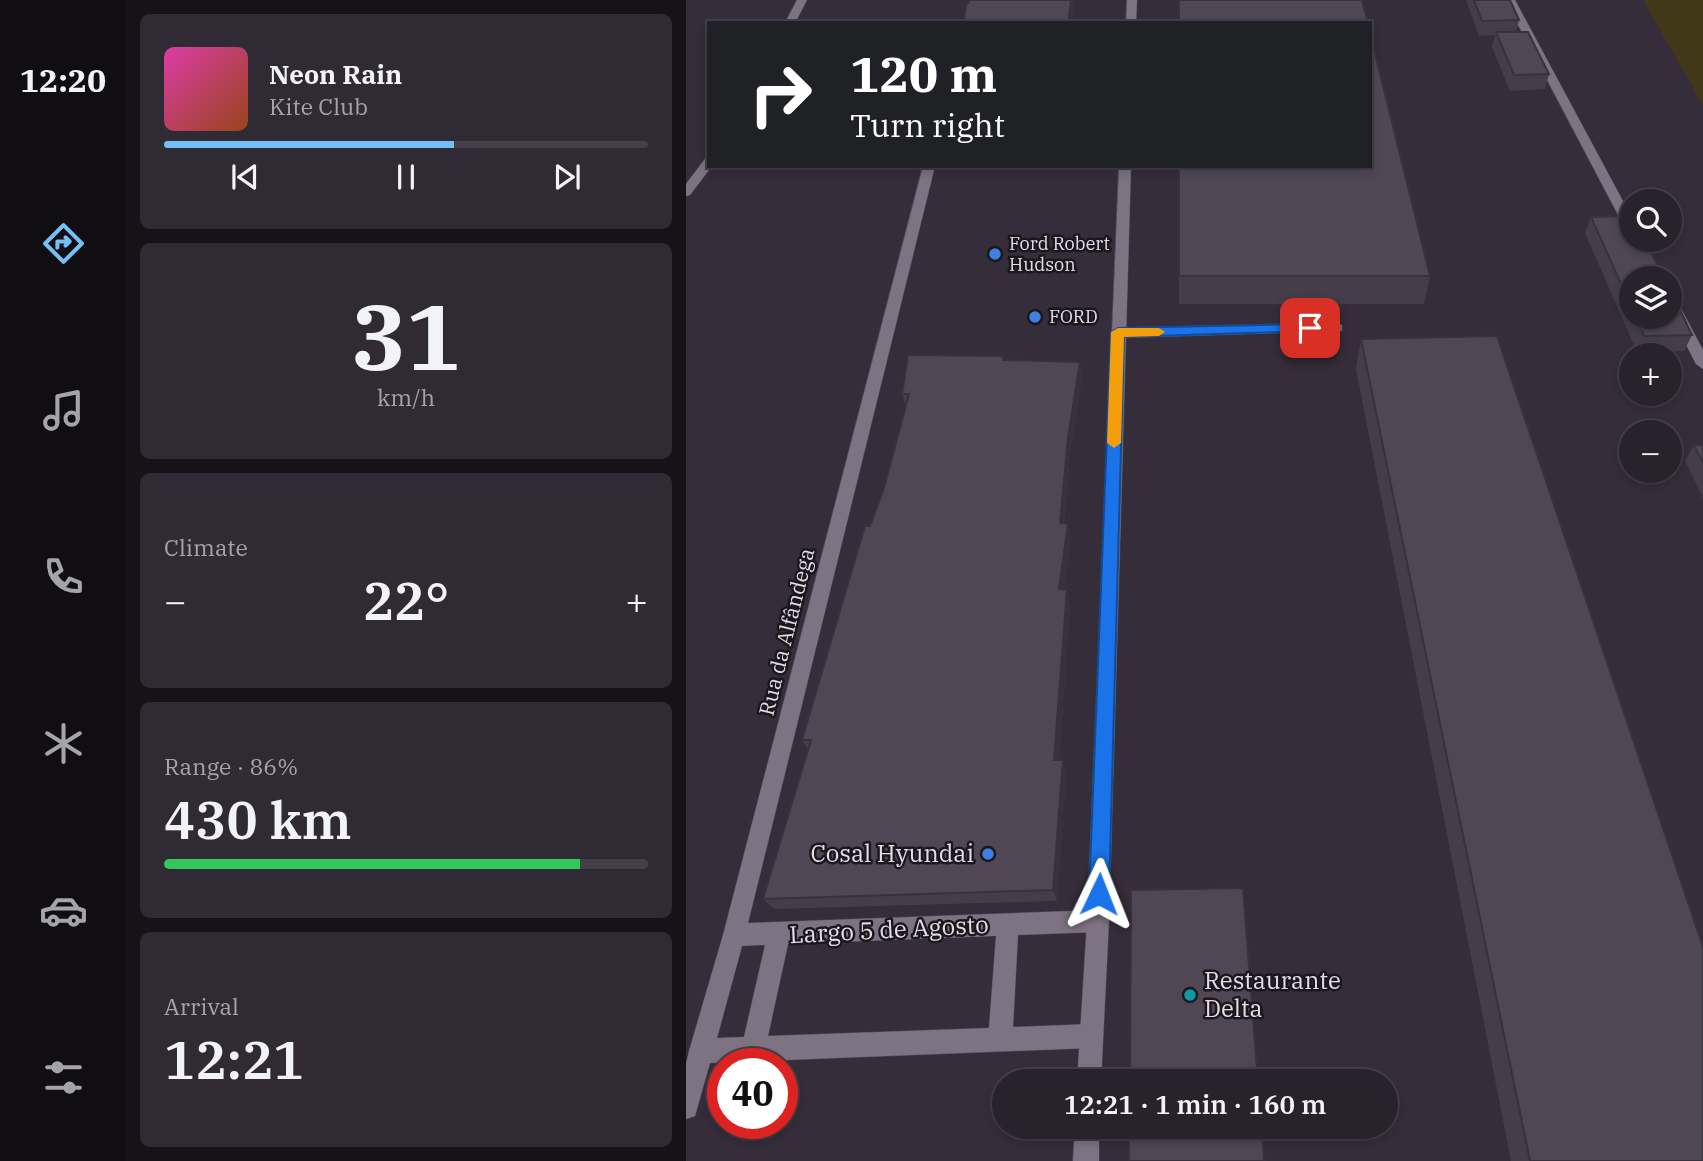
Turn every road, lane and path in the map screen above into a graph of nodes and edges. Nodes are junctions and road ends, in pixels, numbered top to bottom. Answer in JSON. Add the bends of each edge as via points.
{"nodes":[{"id":1,"x":802,"y":0,"type":"edge"},
{"id":2,"x":1132,"y":0,"type":"edge"},
{"id":3,"x":1510,"y":0,"type":"edge"},
{"id":4,"x":791,"y":21,"type":"edge"},
{"id":5,"x":1131,"y":21,"type":"edge"},
{"id":6,"x":707,"y":165,"type":"edge"},
{"id":7,"x":928,"y":168,"type":"edge"},
{"id":8,"x":1125,"y":168,"type":"edge"},
{"id":9,"x":686,"y":192,"type":"edge"},
{"id":10,"x":1619,"y":206,"type":"edge"},
{"id":11,"x":1682,"y":324,"type":"edge"},
{"id":12,"x":1337,"y":328,"type":"dead end"},
{"id":13,"x":1118,"y":332,"type":"junction"},
{"id":14,"x":1703,"y":364,"type":"edge"},
{"id":15,"x":1098,"y":921,"type":"junction"},
{"id":16,"x":1008,"y":924,"type":"junction"},
{"id":17,"x":779,"y":934,"type":"junction"},
{"id":18,"x":734,"y":935,"type":"junction"},
{"id":19,"x":1091,"y":1036,"type":"junction"},
{"id":20,"x":1000,"y":1038,"type":"junction"},
{"id":21,"x":753,"y":1048,"type":"edge"},
{"id":22,"x":794,"y":1048,"type":"edge"},
{"id":23,"x":701,"y":1051,"type":"junction"},
{"id":24,"x":707,"y":1051,"type":"edge"},
{"id":25,"x":1090,"y":1069,"type":"edge"},
{"id":26,"x":686,"y":1107,"type":"edge"},
{"id":27,"x":1087,"y":1139,"type":"edge"},
{"id":28,"x":1086,"y":1161,"type":"edge"}],
"edges":[{"from":1,"to":4,"type":"street"},
{"from":2,"to":5,"type":"street"},
{"from":3,"to":10,"type":"street"},
{"from":6,"to":9,"type":"street"},
{"from":7,"to":18,"type":"street","name":"Rua da Alfândega"},
{"from":8,"to":13,"type":"street"},
{"from":11,"to":14,"type":"street"},
{"from":12,"to":13,"type":"street"},
{"from":13,"to":15,"type":"street"},
{"from":15,"to":16,"type":"street"},
{"from":15,"to":19,"type":"street"},
{"from":16,"to":17,"type":"street","name":"Largo 5 de Agosto"},
{"from":16,"to":20,"type":"street","name":"Largo 5 de Agosto"},
{"from":17,"to":18,"type":"street"},
{"from":17,"to":21,"type":"street","name":"Largo 5 de Agosto"},
{"from":18,"to":23,"type":"street","name":"Rua da Alfândega"},
{"from":19,"to":20,"type":"street"},
{"from":19,"to":25,"type":"street"},
{"from":20,"to":22,"type":"street"},
{"from":23,"to":24,"type":"street"},
{"from":23,"to":26,"type":"street","name":"Rua da Alfândega"},
{"from":27,"to":28,"type":"street"}]}
